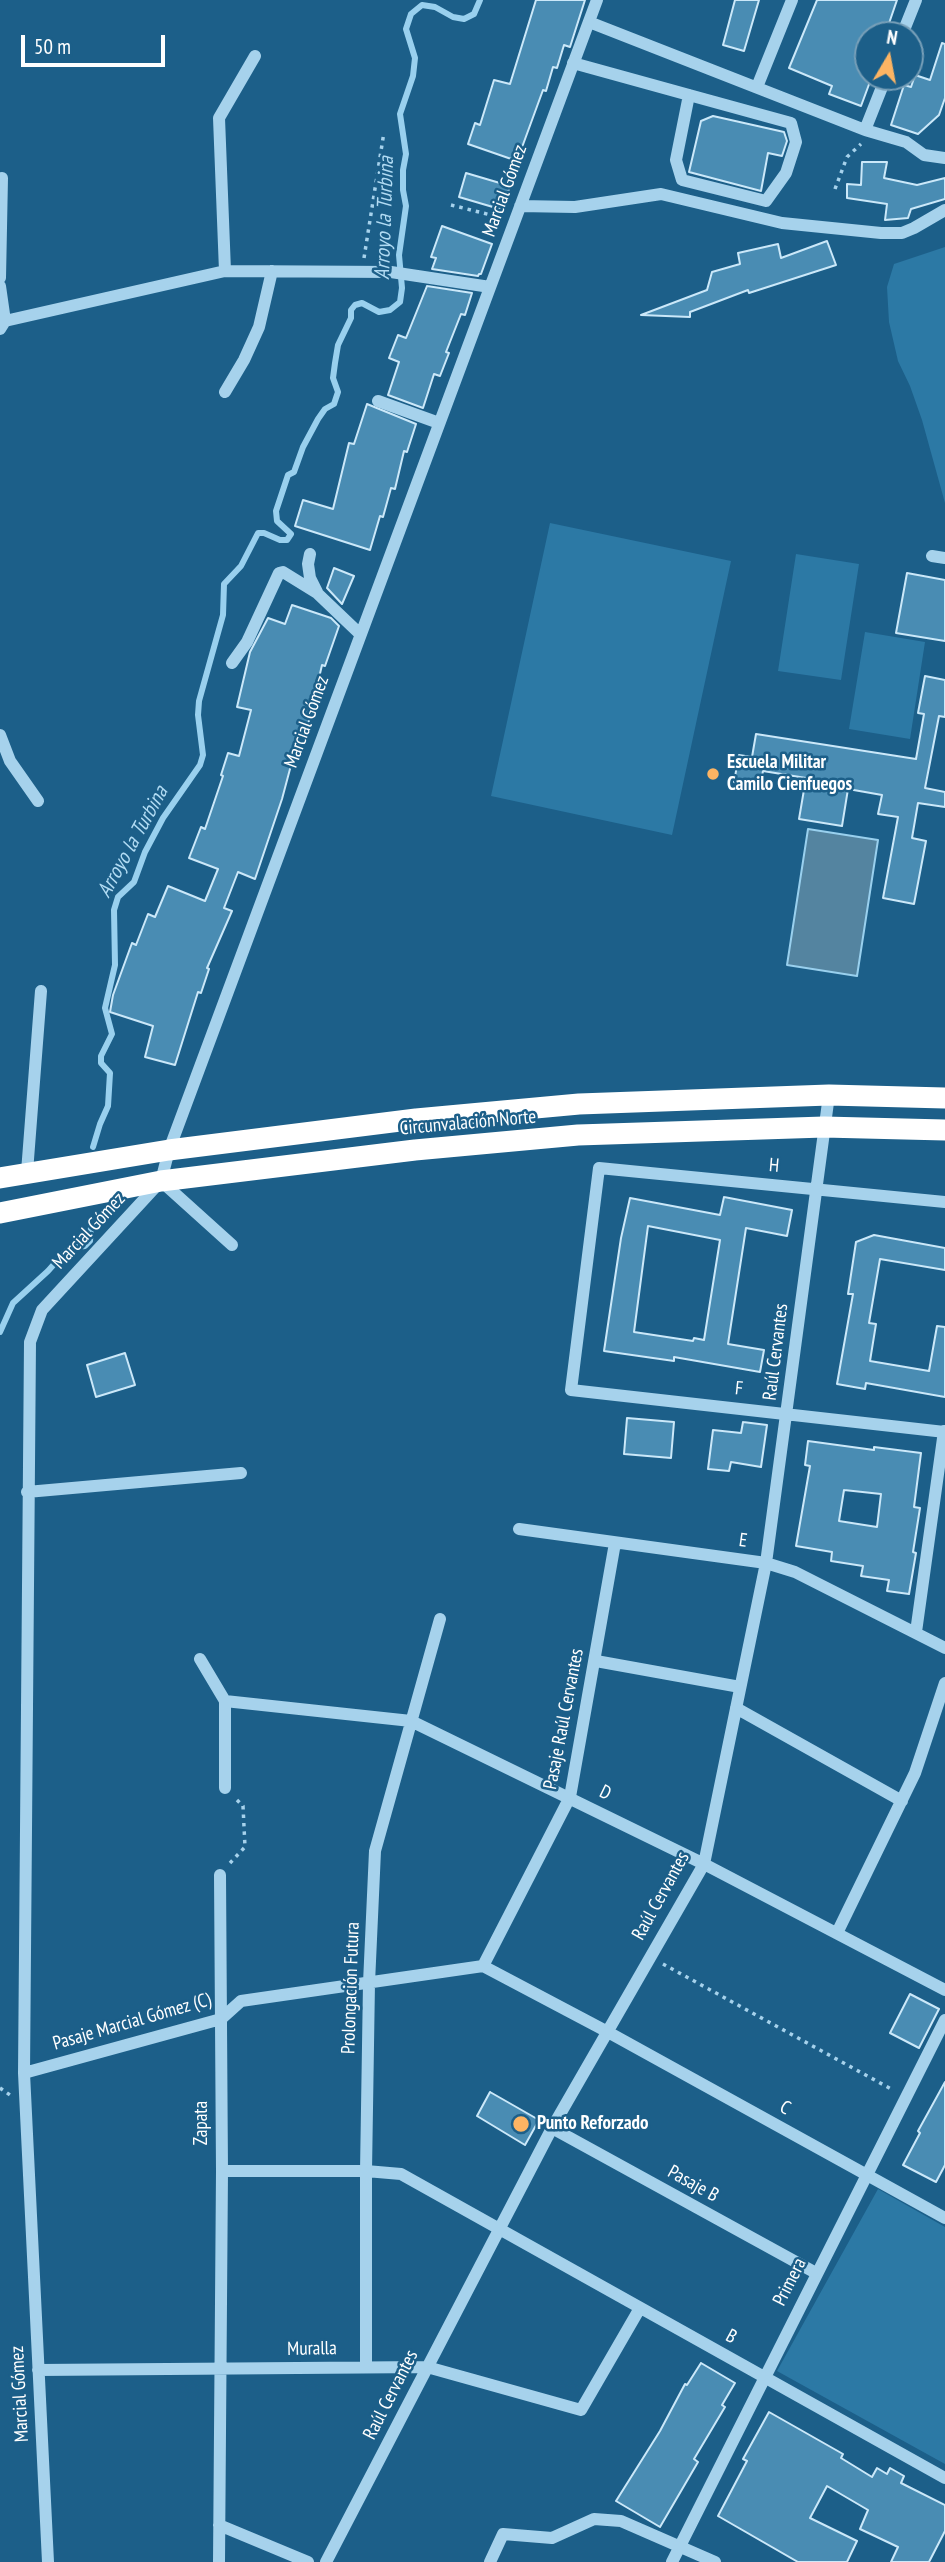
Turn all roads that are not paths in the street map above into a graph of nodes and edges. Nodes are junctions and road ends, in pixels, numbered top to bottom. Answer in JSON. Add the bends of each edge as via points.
{"nodes":[{"id":1,"x":597,"y":0,"type":"edge"},
{"id":2,"x":792,"y":0,"type":"edge"},
{"id":3,"x":916,"y":0,"type":"edge"},
{"id":4,"x":908,"y":21,"type":"edge"},
{"id":5,"x":589,"y":22,"type":"junction"},
{"id":6,"x":255,"y":56,"type":"dead end"},
{"id":7,"x":573,"y":63,"type":"junction"},
{"id":8,"x":757,"y":88,"type":"junction"},
{"id":9,"x":880,"y":91,"type":"edge"},
{"id":10,"x":689,"y":95,"type":"junction"},
{"id":11,"x":865,"y":130,"type":"junction"},
{"id":12,"x":945,"y":158,"type":"edge"},
{"id":13,"x":2,"y":178,"type":"dead end"},
{"id":14,"x":520,"y":206,"type":"junction"},
{"id":15,"x":945,"y":210,"type":"edge"},
{"id":16,"x":225,"y":271,"type":"junction"},
{"id":17,"x":272,"y":271,"type":"junction"},
{"id":18,"x":0,"y":278,"type":"edge"},
{"id":19,"x":0,"y":286,"type":"edge"},
{"id":20,"x":490,"y":287,"type":"junction"},
{"id":21,"x":2,"y":325,"type":"edge"},
{"id":22,"x":225,"y":391,"type":"dead end"},
{"id":23,"x":378,"y":401,"type":"dead end"},
{"id":24,"x":439,"y":423,"type":"junction"},
{"id":25,"x":310,"y":554,"type":"dead end"},
{"id":26,"x":317,"y":593,"type":"junction"},
{"id":27,"x":360,"y":634,"type":"junction"},
{"id":28,"x":232,"y":663,"type":"dead end"},
{"id":29,"x":0,"y":735,"type":"edge"},
{"id":30,"x":38,"y":801,"type":"dead end"},
{"id":31,"x":41,"y":991,"type":"dead end"},
{"id":32,"x":829,"y":1095,"type":"junction"},
{"id":33,"x":945,"y":1098,"type":"edge"},
{"id":34,"x":824,"y":1127,"type":"junction"},
{"id":35,"x":945,"y":1130,"type":"edge"},
{"id":36,"x":169,"y":1150,"type":"junction"},
{"id":37,"x":27,"y":1172,"type":"junction"},
{"id":38,"x":0,"y":1178,"type":"edge"},
{"id":39,"x":161,"y":1181,"type":"junction"},
{"id":40,"x":816,"y":1189,"type":"junction"},
{"id":41,"x":945,"y":1202,"type":"edge"},
{"id":42,"x":0,"y":1213,"type":"edge"},
{"id":43,"x":232,"y":1245,"type":"dead end"},
{"id":44,"x":571,"y":1390,"type":"joint"},
{"id":45,"x":788,"y":1414,"type":"junction"},
{"id":46,"x":944,"y":1432,"type":"edge"},
{"id":47,"x":241,"y":1473,"type":"dead end"},
{"id":48,"x":27,"y":1492,"type":"junction"},
{"id":49,"x":519,"y":1529,"type":"dead end"},
{"id":50,"x":615,"y":1543,"type":"junction"},
{"id":51,"x":766,"y":1563,"type":"junction"},
{"id":52,"x":440,"y":1619,"type":"dead end"},
{"id":53,"x":916,"y":1632,"type":"junction"},
{"id":54,"x":945,"y":1648,"type":"edge"},
{"id":55,"x":201,"y":1659,"type":"dead end"},
{"id":56,"x":596,"y":1661,"type":"junction"},
{"id":57,"x":945,"y":1683,"type":"edge"},
{"id":58,"x":740,"y":1688,"type":"junction"},
{"id":59,"x":225,"y":1701,"type":"junction"},
{"id":60,"x":736,"y":1708,"type":"junction"},
{"id":61,"x":411,"y":1721,"type":"junction"},
{"id":62,"x":225,"y":1787,"type":"road end"},
{"id":63,"x":570,"y":1797,"type":"junction"},
{"id":64,"x":902,"y":1801,"type":"junction"},
{"id":65,"x":704,"y":1864,"type":"junction"},
{"id":66,"x":220,"y":1875,"type":"road end"},
{"id":67,"x":837,"y":1933,"type":"junction"},
{"id":68,"x":483,"y":1966,"type":"junction"},
{"id":69,"x":369,"y":1983,"type":"junction"},
{"id":70,"x":945,"y":1990,"type":"edge"},
{"id":71,"x":220,"y":2018,"type":"junction"},
{"id":72,"x":945,"y":2020,"type":"edge"},
{"id":73,"x":607,"y":2031,"type":"junction"},
{"id":74,"x":24,"y":2073,"type":"junction"},
{"id":75,"x":552,"y":2129,"type":"junction"},
{"id":76,"x":222,"y":2171,"type":"junction"},
{"id":77,"x":366,"y":2171,"type":"junction"},
{"id":78,"x":866,"y":2175,"type":"junction"},
{"id":79,"x":945,"y":2218,"type":"edge"},
{"id":80,"x":498,"y":2228,"type":"junction"},
{"id":81,"x":816,"y":2273,"type":"junction"},
{"id":82,"x":640,"y":2308,"type":"junction"},
{"id":83,"x":366,"y":2367,"type":"junction"},
{"id":84,"x":428,"y":2367,"type":"junction"},
{"id":85,"x":219,"y":2369,"type":"junction"},
{"id":86,"x":38,"y":2371,"type":"junction"},
{"id":87,"x":764,"y":2378,"type":"junction"},
{"id":88,"x":945,"y":2478,"type":"edge"},
{"id":89,"x":219,"y":2525,"type":"junction"},
{"id":90,"x":680,"y":2545,"type":"junction"},
{"id":91,"x":48,"y":2562,"type":"edge"},
{"id":92,"x":219,"y":2562,"type":"edge"},
{"id":93,"x":308,"y":2562,"type":"edge"},
{"id":94,"x":326,"y":2562,"type":"edge"},
{"id":95,"x":490,"y":2562,"type":"edge"},
{"id":96,"x":672,"y":2562,"type":"edge"},
{"id":97,"x":715,"y":2562,"type":"edge"}],
"edges":[{"from":1,"to":5,"type":"street","name":"Marcial Gómez"},
{"from":2,"to":8,"type":"street"},
{"from":3,"to":4,"type":"street"},
{"from":5,"to":7,"type":"street","name":"Marcial Gómez"},
{"from":5,"to":8,"type":"street"},
{"from":6,"to":16,"type":"street","via":[[219,118]]},
{"from":7,"to":10,"type":"street"},
{"from":7,"to":14,"type":"street","name":"Marcial Gómez"},
{"from":8,"to":11,"type":"street"},
{"from":9,"to":11,"type":"street"},
{"from":10,"to":10,"type":"street","via":[[791,123],[796,142],[786,173],[766,201],[682,180],[676,160]]},
{"from":11,"to":12,"type":"street","via":[[906,142],[924,155]]},
{"from":13,"to":18,"type":"street"},
{"from":14,"to":15,"type":"street","via":[[575,207],[660,194],[782,223],[881,233],[902,233]]},
{"from":14,"to":20,"type":"street","name":"Marcial Gómez"},
{"from":16,"to":17,"type":"street"},
{"from":16,"to":21,"type":"street"},
{"from":17,"to":20,"type":"street","via":[[413,273]]},
{"from":17,"to":22,"type":"street","via":[[259,327]]},
{"from":19,"to":21,"type":"street"},
{"from":20,"to":24,"type":"street","name":"Marcial Gómez"},
{"from":23,"to":24,"type":"street"},
{"from":24,"to":27,"type":"street","name":"Marcial Gómez"},
{"from":25,"to":26,"type":"street","via":[[310,578]]},
{"from":26,"to":27,"type":"street"},
{"from":26,"to":28,"type":"street","via":[[286,572],[279,573],[247,642]]},
{"from":27,"to":36,"type":"street","name":"Marcial Gómez"},
{"from":29,"to":30,"type":"street","via":[[10,761]]},
{"from":31,"to":37,"type":"street"},
{"from":32,"to":33,"type":"highway","name":"Circunvalación Norte"},
{"from":32,"to":34,"type":"street","name":"Raúl Cervantes"},
{"from":32,"to":36,"type":"highway","name":"Circunvalación Norte","via":[[579,1104],[416,1118]]},
{"from":34,"to":35,"type":"highway","name":"Circunvalación Norte"},
{"from":34,"to":39,"type":"highway","name":"Circunvalación Norte","via":[[578,1135]]},
{"from":34,"to":40,"type":"street","name":"Raúl Cervantes"},
{"from":36,"to":37,"type":"highway","name":"Circunvalación Norte"},
{"from":36,"to":39,"type":"street","name":"Marcial Gómez"},
{"from":37,"to":38,"type":"highway","name":"Circunvalación Norte"},
{"from":39,"to":42,"type":"highway","name":"Circunvalación Norte"},
{"from":39,"to":43,"type":"street"},
{"from":39,"to":48,"type":"street","name":"Marcial Gómez","via":[[42,1310],[30,1342]]},
{"from":40,"to":41,"type":"street","name":"H"},
{"from":40,"to":44,"type":"street","name":"H","via":[[600,1168]]},
{"from":40,"to":45,"type":"street","name":"Raúl Cervantes"},
{"from":44,"to":45,"type":"street","name":"F"},
{"from":45,"to":46,"type":"street","name":"F"},
{"from":45,"to":51,"type":"street","name":"Raúl Cervantes"},
{"from":46,"to":53,"type":"street"},
{"from":47,"to":48,"type":"street"},
{"from":48,"to":74,"type":"street","name":"Marcial Gómez"},
{"from":49,"to":50,"type":"street","name":"E"},
{"from":50,"to":51,"type":"street","name":"E"},
{"from":50,"to":56,"type":"street","name":"Pasaje Raúl Cervantes"},
{"from":51,"to":53,"type":"street","name":"E","via":[[795,1572]]},
{"from":51,"to":58,"type":"street","name":"Raúl Cervantes"},
{"from":52,"to":61,"type":"street","name":"Prolongación Futura"},
{"from":53,"to":54,"type":"street","name":"E"},
{"from":55,"to":59,"type":"street"},
{"from":56,"to":58,"type":"street"},
{"from":56,"to":63,"type":"street","name":"Pasaje Raúl Cervantes"},
{"from":57,"to":64,"type":"street"},
{"from":58,"to":60,"type":"street","name":"Raúl Cervantes"},
{"from":59,"to":61,"type":"street","name":"D"},
{"from":59,"to":62,"type":"street"},
{"from":60,"to":64,"type":"street"},
{"from":60,"to":65,"type":"street","name":"Raúl Cervantes"},
{"from":61,"to":63,"type":"street","name":"D"},
{"from":61,"to":69,"type":"street","name":"Prolongación Futura","via":[[375,1851]]},
{"from":63,"to":65,"type":"street","name":"D"},
{"from":63,"to":68,"type":"street","name":"Pasaje Raúl Cervantes"},
{"from":64,"to":67,"type":"street"},
{"from":65,"to":67,"type":"street","name":"D"},
{"from":65,"to":73,"type":"street","name":"Raúl Cervantes"},
{"from":66,"to":71,"type":"street","name":"Zapata"},
{"from":67,"to":70,"type":"street","name":"D"},
{"from":68,"to":69,"type":"street","name":"Pasaje Marcial Gómez (C)"},
{"from":68,"to":73,"type":"street"},
{"from":69,"to":71,"type":"street","name":"Pasaje Marcial Gómez (C)","via":[[241,2001]]},
{"from":69,"to":77,"type":"street","name":"Prolongación Futura"},
{"from":71,"to":74,"type":"street","name":"Pasaje Marcial Gómez (C)"},
{"from":71,"to":76,"type":"street","name":"Zapata"},
{"from":72,"to":78,"type":"street","name":"Primera"},
{"from":73,"to":75,"type":"street","name":"Raúl Cervantes"},
{"from":73,"to":78,"type":"street","name":"C"},
{"from":74,"to":86,"type":"street","name":"Marcial Gómez"},
{"from":75,"to":80,"type":"street","name":"Raúl Cervantes"},
{"from":75,"to":81,"type":"street","name":"Pasaje B"},
{"from":76,"to":77,"type":"street","name":"B"},
{"from":76,"to":85,"type":"street","name":"Zapata"},
{"from":77,"to":80,"type":"street","name":"B","via":[[401,2174]]},
{"from":77,"to":83,"type":"street","name":"Prolongación Futura"},
{"from":78,"to":79,"type":"street","name":"C"},
{"from":78,"to":81,"type":"street","name":"Primera"},
{"from":80,"to":82,"type":"street","name":"B"},
{"from":80,"to":84,"type":"street","name":"Raúl Cervantes"},
{"from":81,"to":87,"type":"street","name":"Primera"},
{"from":82,"to":84,"type":"street","name":"Muralla","via":[[581,2410]]},
{"from":82,"to":87,"type":"street","name":"B"},
{"from":83,"to":84,"type":"street","name":"Muralla"},
{"from":83,"to":85,"type":"street","name":"Muralla"},
{"from":84,"to":94,"type":"street","name":"Raúl Cervantes"},
{"from":85,"to":86,"type":"street","name":"Muralla"},
{"from":85,"to":89,"type":"street","name":"Zapata"},
{"from":86,"to":91,"type":"street","name":"Marcial Gómez"},
{"from":87,"to":88,"type":"street","name":"B"},
{"from":87,"to":90,"type":"street","name":"Primera"},
{"from":89,"to":92,"type":"street","name":"Zapata"},
{"from":89,"to":93,"type":"street"},
{"from":90,"to":95,"type":"street","via":[[621,2521],[594,2519],[552,2538],[503,2533]]},
{"from":90,"to":96,"type":"street","name":"Primera"},
{"from":90,"to":97,"type":"street"}]}
